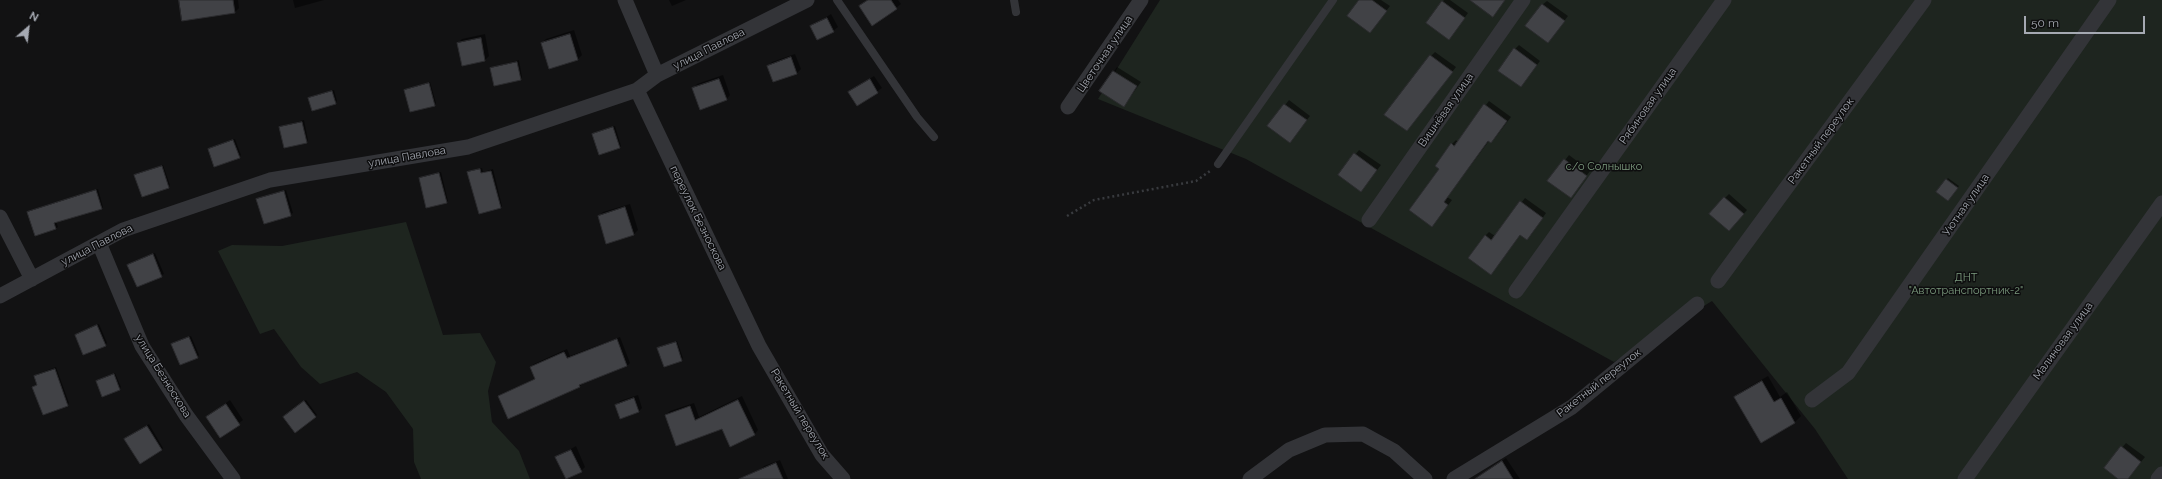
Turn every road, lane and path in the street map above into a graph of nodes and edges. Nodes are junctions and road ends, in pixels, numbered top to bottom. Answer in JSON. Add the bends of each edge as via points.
{"nodes":[{"id":1,"x":625,"y":0,"type":"edge"},
{"id":2,"x":807,"y":0,"type":"edge"},
{"id":3,"x":838,"y":0,"type":"edge"},
{"id":4,"x":1014,"y":0,"type":"edge"},
{"id":5,"x":1141,"y":0,"type":"edge"},
{"id":6,"x":1333,"y":0,"type":"edge"},
{"id":7,"x":1523,"y":0,"type":"edge"},
{"id":8,"x":1724,"y":0,"type":"edge"},
{"id":9,"x":1924,"y":0,"type":"edge"},
{"id":10,"x":2109,"y":0,"type":"edge"},
{"id":11,"x":1016,"y":12,"type":"dead end"},
{"id":12,"x":657,"y":75,"type":"junction"},
{"id":13,"x":637,"y":90,"type":"junction"},
{"id":14,"x":1068,"y":107,"type":"dead end"},
{"id":15,"x":934,"y":137,"type":"dead end"},
{"id":16,"x":1218,"y":164,"type":"joint"},
{"id":17,"x":2162,"y":203,"type":"edge"},
{"id":18,"x":1066,"y":216,"type":"dead end"},
{"id":19,"x":0,"y":217,"type":"edge"},
{"id":20,"x":1369,"y":220,"type":"dead end"},
{"id":21,"x":99,"y":243,"type":"junction"},
{"id":22,"x":32,"y":279,"type":"junction"},
{"id":23,"x":1718,"y":281,"type":"dead end"},
{"id":24,"x":1516,"y":291,"type":"dead end"},
{"id":25,"x":0,"y":296,"type":"edge"},
{"id":26,"x":1697,"y":304,"type":"dead end"},
{"id":27,"x":760,"y":346,"type":"joint"},
{"id":28,"x":1812,"y":400,"type":"dead end"},
{"id":29,"x":2162,"y":474,"type":"edge"},
{"id":30,"x":233,"y":479,"type":"edge"},
{"id":31,"x":843,"y":479,"type":"edge"},
{"id":32,"x":1250,"y":479,"type":"edge"},
{"id":33,"x":1425,"y":479,"type":"edge"},
{"id":34,"x":1454,"y":479,"type":"edge"},
{"id":35,"x":1965,"y":479,"type":"edge"},
{"id":36,"x":2158,"y":479,"type":"edge"}],
"edges":[{"from":1,"to":12,"type":"street"},
{"from":2,"to":12,"type":"street","name":"улица Павлова"},
{"from":3,"to":15,"type":"lane","via":[[917,117]]},
{"from":4,"to":11,"type":"lane"},
{"from":5,"to":14,"type":"street","name":"Цветочная улица"},
{"from":6,"to":16,"type":"lane"},
{"from":7,"to":20,"type":"street","name":"Вишнёвая улица"},
{"from":8,"to":24,"type":"street","name":"Рябиновая улица"},
{"from":9,"to":23,"type":"street","name":"Ракетный переулок"},
{"from":10,"to":28,"type":"street","name":"Уютная улица","via":[[1848,374]]},
{"from":12,"to":13,"type":"street","name":"улица Павлова"},
{"from":13,"to":21,"type":"street","name":"улица Павлова","via":[[468,147],[270,180],[123,230]]},
{"from":13,"to":27,"type":"street","name":"переулок Безноскова"},
{"from":16,"to":18,"type":"path","via":[[1196,181],[1094,200]]},
{"from":17,"to":35,"type":"street","name":"Малиновая улица"},
{"from":19,"to":22,"type":"street"},
{"from":21,"to":22,"type":"street","name":"улица Павлова"},
{"from":21,"to":30,"type":"street","name":"улица Безноскова","via":[[142,346],[186,415]]},
{"from":22,"to":25,"type":"street","name":"улица Павлова"},
{"from":26,"to":34,"type":"street","name":"Ракетный переулок","via":[[1572,407]]},
{"from":27,"to":31,"type":"street","name":"Ракетный переулок","via":[[822,455]]},
{"from":29,"to":36,"type":"street"},
{"from":32,"to":33,"type":"street","via":[[1289,450],[1325,435],[1362,434],[1394,450]]}]}
